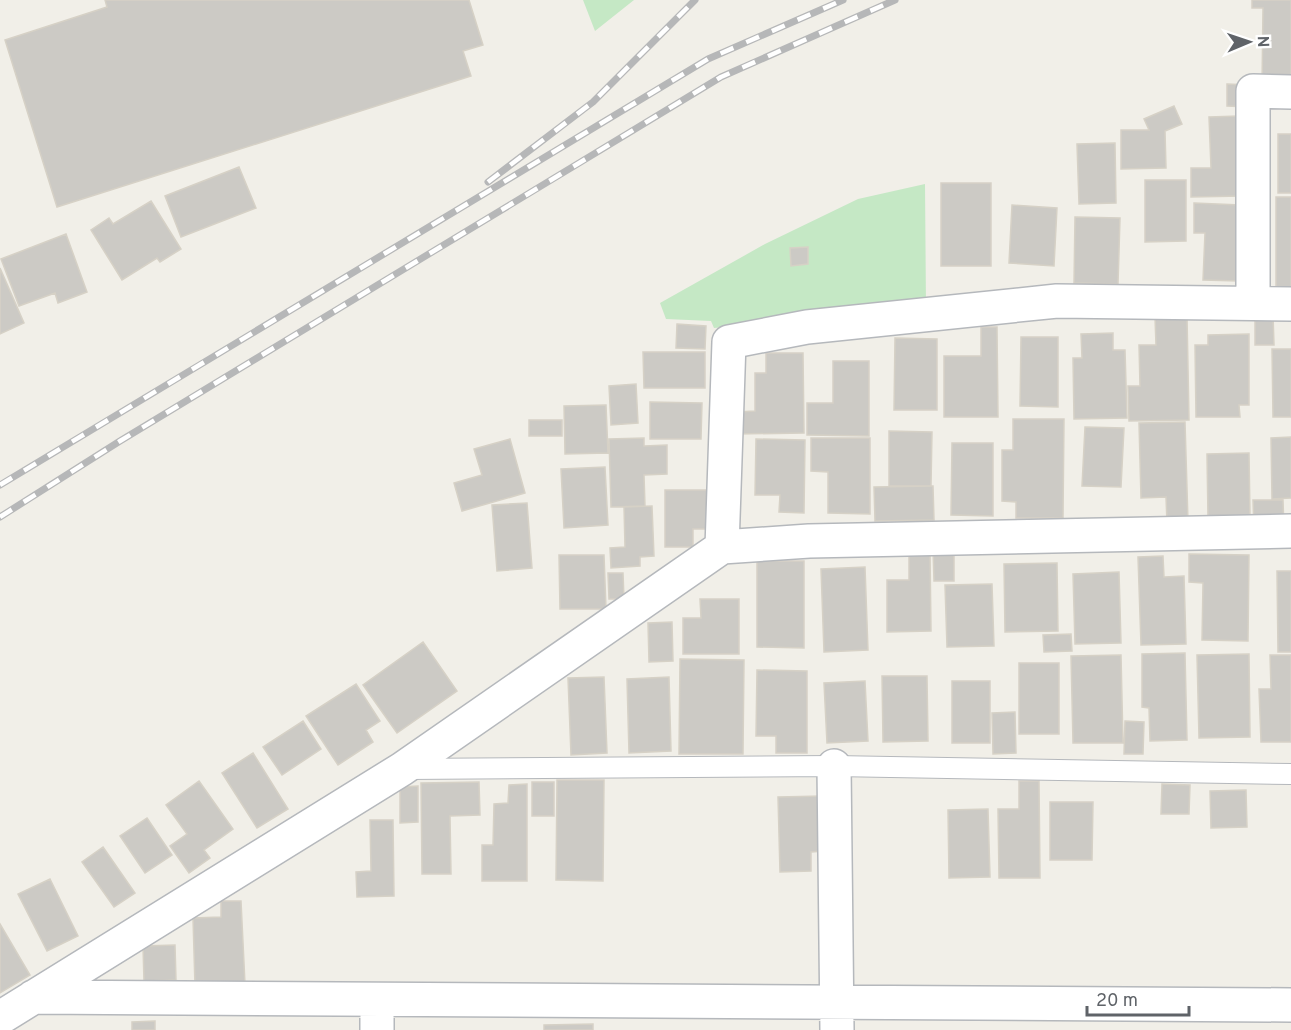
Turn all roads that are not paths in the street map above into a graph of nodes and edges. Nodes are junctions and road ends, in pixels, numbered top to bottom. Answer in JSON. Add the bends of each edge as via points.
{"nodes":[{"id":1,"x":1291,"y":92,"type":"edge"},
{"id":2,"x":1253,"y":303,"type":"junction"},
{"id":3,"x":1291,"y":304,"type":"edge"},
{"id":4,"x":1291,"y":531,"type":"edge"},
{"id":5,"x":722,"y":547,"type":"junction"},
{"id":6,"x":834,"y":766,"type":"junction"},
{"id":7,"x":402,"y":769,"type":"junction"},
{"id":8,"x":1291,"y":774,"type":"edge"},
{"id":9,"x":33,"y":997,"type":"junction"},
{"id":10,"x":1291,"y":1005,"type":"edge"},
{"id":11,"x":377,"y":1015,"type":"edge"},
{"id":12,"x":837,"y":1016,"type":"edge"},
{"id":13,"x":0,"y":1018,"type":"edge"}],
"edges":[{"from":1,"to":2,"type":"street","via":[[1253,91]]},
{"from":2,"to":3,"type":"street"},
{"from":2,"to":5,"type":"street","via":[[1057,301],[807,327],[729,342]]},
{"from":4,"to":5,"type":"street","via":[[809,540]]},
{"from":5,"to":7,"type":"street"},
{"from":6,"to":7,"type":"lane"},
{"from":6,"to":8,"type":"lane"},
{"from":6,"to":12,"type":"street"},
{"from":7,"to":9,"type":"street"},
{"from":9,"to":11,"type":"street"},
{"from":9,"to":13,"type":"street"},
{"from":10,"to":12,"type":"street"},
{"from":11,"to":12,"type":"street"}]}
